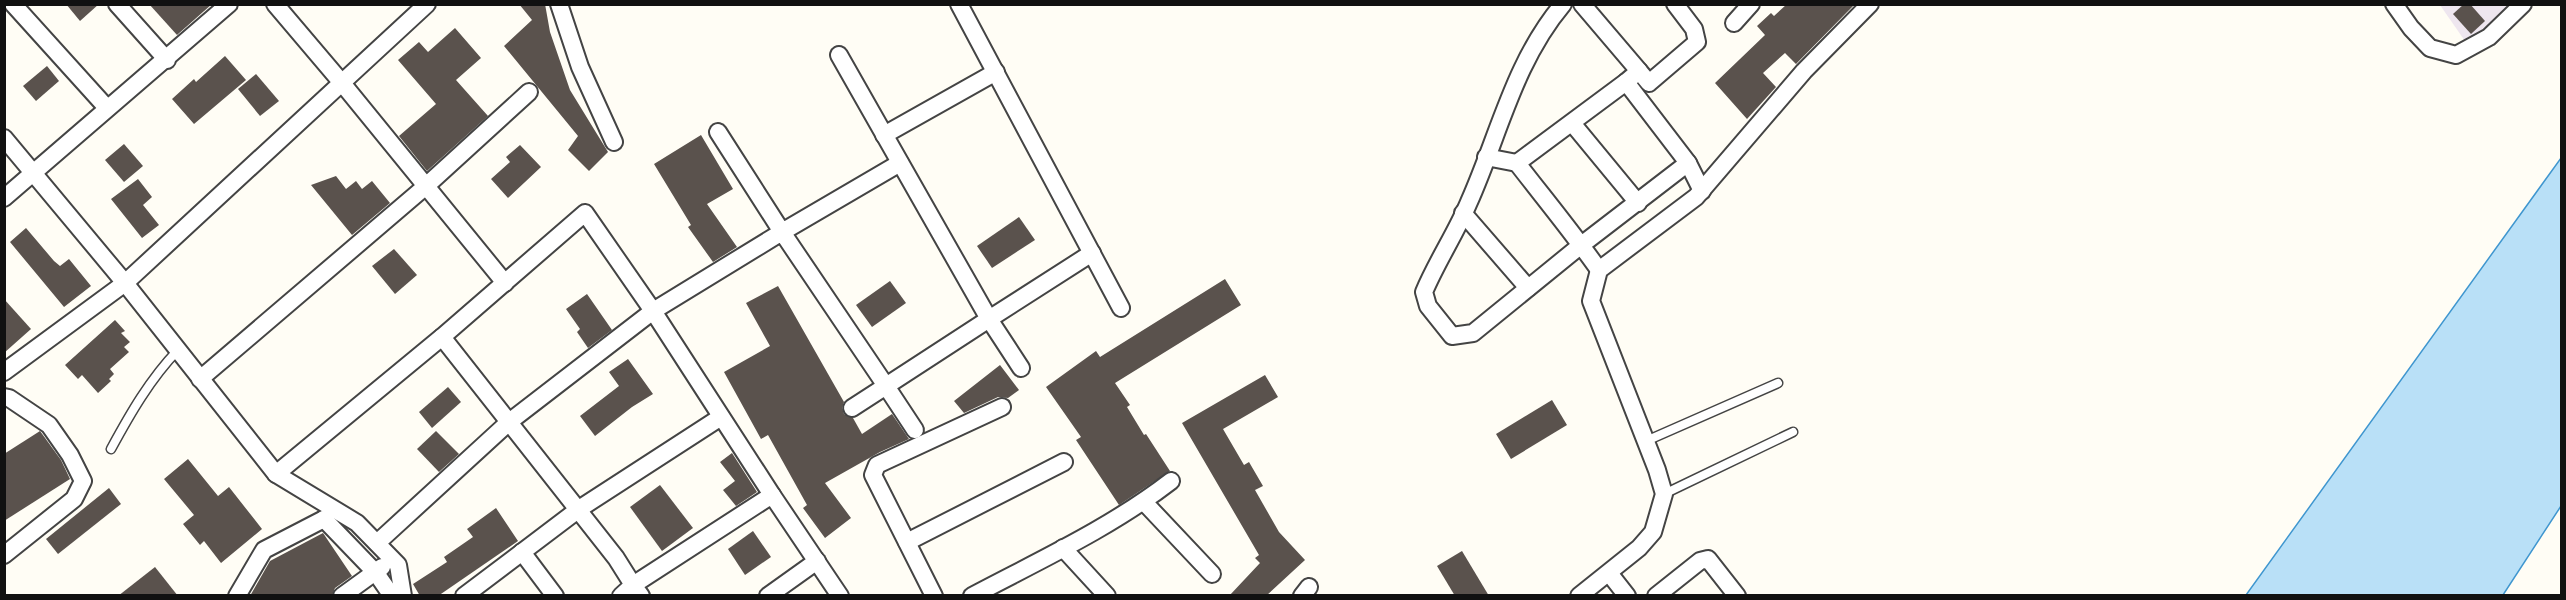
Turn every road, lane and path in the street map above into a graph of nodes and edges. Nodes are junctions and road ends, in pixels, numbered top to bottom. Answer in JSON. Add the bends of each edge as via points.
{"nodes":[{"id":1,"x":13,"y":4,"type":"edge"},
{"id":2,"x":117,"y":4,"type":"edge"},
{"id":3,"x":229,"y":4,"type":"edge"},
{"id":4,"x":275,"y":4,"type":"edge"},
{"id":5,"x":427,"y":4,"type":"edge"},
{"id":6,"x":559,"y":4,"type":"edge"},
{"id":7,"x":959,"y":4,"type":"edge"},
{"id":8,"x":1563,"y":4,"type":"edge"},
{"id":9,"x":1582,"y":4,"type":"edge"},
{"id":10,"x":1675,"y":4,"type":"edge"},
{"id":11,"x":1751,"y":4,"type":"edge"},
{"id":12,"x":1870,"y":4,"type":"edge"},
{"id":13,"x":2394,"y":4,"type":"edge"},
{"id":14,"x":2523,"y":4,"type":"edge"},
{"id":15,"x":1734,"y":23,"type":"dead end"},
{"id":16,"x":838,"y":55,"type":"dead end"},
{"id":17,"x":167,"y":60,"type":"junction"},
{"id":18,"x":996,"y":72,"type":"junction"},
{"id":19,"x":1632,"y":76,"type":"junction"},
{"id":20,"x":342,"y":83,"type":"junction"},
{"id":21,"x":529,"y":92,"type":"dead end"},
{"id":22,"x":107,"y":108,"type":"junction"},
{"id":23,"x":1572,"y":123,"type":"junction"},
{"id":24,"x":718,"y":132,"type":"dead end"},
{"id":25,"x":884,"y":135,"type":"junction"},
{"id":26,"x":4,"y":138,"type":"edge"},
{"id":27,"x":614,"y":142,"type":"dead end"},
{"id":28,"x":1486,"y":157,"type":"junction"},
{"id":29,"x":1688,"y":162,"type":"junction"},
{"id":30,"x":900,"y":163,"type":"junction"},
{"id":31,"x":1517,"y":163,"type":"junction"},
{"id":32,"x":33,"y":173,"type":"junction"},
{"id":33,"x":426,"y":186,"type":"junction"},
{"id":34,"x":1702,"y":190,"type":"junction"},
{"id":35,"x":4,"y":198,"type":"edge"},
{"id":36,"x":1638,"y":203,"type":"junction"},
{"id":37,"x":1464,"y":213,"type":"junction"},
{"id":38,"x":782,"y":232,"type":"junction"},
{"id":39,"x":1580,"y":246,"type":"junction"},
{"id":40,"x":1092,"y":253,"type":"junction"},
{"id":41,"x":1599,"y":270,"type":"junction"},
{"id":42,"x":505,"y":283,"type":"junction"},
{"id":43,"x":125,"y":284,"type":"junction"},
{"id":44,"x":1528,"y":288,"type":"junction"},
{"id":45,"x":1121,"y":308,"type":"dead end"},
{"id":46,"x":653,"y":311,"type":"junction"},
{"id":47,"x":989,"y":319,"type":"junction"},
{"id":48,"x":442,"y":338,"type":"junction"},
{"id":49,"x":178,"y":350,"type":"junction"},
{"id":50,"x":1021,"y":368,"type":"dead end"},
{"id":51,"x":4,"y":372,"type":"edge"},
{"id":52,"x":200,"y":379,"type":"junction"},
{"id":53,"x":1778,"y":383,"type":"dead end"},
{"id":54,"x":886,"y":386,"type":"junction"},
{"id":55,"x":4,"y":397,"type":"edge"},
{"id":56,"x":1002,"y":407,"type":"dead end"},
{"id":57,"x":852,"y":408,"type":"dead end"},
{"id":58,"x":721,"y":417,"type":"junction"},
{"id":59,"x":509,"y":422,"type":"junction"},
{"id":60,"x":915,"y":430,"type":"dead end"},
{"id":61,"x":1793,"y":432,"type":"dead end"},
{"id":62,"x":1646,"y":441,"type":"junction"},
{"id":63,"x":111,"y":449,"type":"dead end"},
{"id":64,"x":1064,"y":462,"type":"dead end"},
{"id":65,"x":276,"y":474,"type":"junction"},
{"id":66,"x":1171,"y":481,"type":"dead end"},
{"id":67,"x":1664,"y":494,"type":"junction"},
{"id":68,"x":772,"y":495,"type":"junction"},
{"id":69,"x":1144,"y":502,"type":"junction"},
{"id":70,"x":579,"y":509,"type":"junction"},
{"id":71,"x":326,"y":512,"type":"junction"},
{"id":72,"x":907,"y":542,"type":"junction"},
{"id":73,"x":377,"y":543,"type":"junction"},
{"id":74,"x":1063,"y":548,"type":"junction"},
{"id":75,"x":522,"y":552,"type":"junction"},
{"id":76,"x":4,"y":555,"type":"edge"},
{"id":77,"x":392,"y":558,"type":"junction"},
{"id":78,"x":817,"y":561,"type":"junction"},
{"id":79,"x":376,"y":573,"type":"junction"},
{"id":80,"x":1609,"y":573,"type":"junction"},
{"id":81,"x":1212,"y":574,"type":"dead end"},
{"id":82,"x":632,"y":592,"type":"edge"},
{"id":83,"x":237,"y":596,"type":"edge"},
{"id":84,"x":342,"y":596,"type":"edge"},
{"id":85,"x":392,"y":596,"type":"edge"},
{"id":86,"x":403,"y":596,"type":"edge"},
{"id":87,"x":464,"y":596,"type":"edge"},
{"id":88,"x":555,"y":596,"type":"edge"},
{"id":89,"x":768,"y":596,"type":"edge"},
{"id":90,"x":840,"y":596,"type":"edge"},
{"id":91,"x":934,"y":596,"type":"edge"},
{"id":92,"x":972,"y":596,"type":"edge"},
{"id":93,"x":1107,"y":596,"type":"edge"},
{"id":94,"x":1578,"y":596,"type":"edge"},
{"id":95,"x":1627,"y":596,"type":"edge"},
{"id":96,"x":1656,"y":596,"type":"edge"},
{"id":97,"x":1737,"y":596,"type":"edge"}],
"edges":[{"from":1,"to":22,"type":"street"},
{"from":2,"to":17,"type":"street"},
{"from":3,"to":17,"type":"street"},
{"from":4,"to":20,"type":"street"},
{"from":5,"to":20,"type":"street"},
{"from":6,"to":27,"type":"street","via":[[580,67]]},
{"from":7,"to":18,"type":"street"},
{"from":8,"to":28,"type":"street","via":[[1529,53]]},
{"from":9,"to":19,"type":"street"},
{"from":10,"to":19,"type":"street","via":[[1694,29],[1697,42],[1649,83]]},
{"from":11,"to":15,"type":"street"},
{"from":12,"to":34,"type":"street","via":[[1804,71]]},
{"from":13,"to":14,"type":"street","via":[[2430,48],[2456,56],[2489,38]]},
{"from":16,"to":25,"type":"street"},
{"from":17,"to":22,"type":"street"},
{"from":18,"to":25,"type":"street"},
{"from":18,"to":40,"type":"street"},
{"from":19,"to":23,"type":"street"},
{"from":19,"to":29,"type":"street"},
{"from":20,"to":33,"type":"street"},
{"from":20,"to":43,"type":"street"},
{"from":21,"to":33,"type":"street"},
{"from":22,"to":32,"type":"street"},
{"from":23,"to":31,"type":"street"},
{"from":23,"to":36,"type":"street"},
{"from":24,"to":38,"type":"street"},
{"from":25,"to":30,"type":"street"},
{"from":26,"to":32,"type":"street"},
{"from":28,"to":31,"type":"street"},
{"from":28,"to":37,"type":"street"},
{"from":29,"to":34,"type":"street"},
{"from":29,"to":36,"type":"street"},
{"from":30,"to":38,"type":"street"},
{"from":30,"to":47,"type":"street"},
{"from":31,"to":39,"type":"street"},
{"from":32,"to":35,"type":"street"},
{"from":32,"to":43,"type":"street"},
{"from":33,"to":42,"type":"street"},
{"from":33,"to":52,"type":"street"},
{"from":34,"to":41,"type":"street"},
{"from":36,"to":39,"type":"street"},
{"from":37,"to":44,"type":"street"},
{"from":37,"to":44,"type":"street","via":[[1424,292],[1428,306],[1452,336],[1473,333]]},
{"from":38,"to":46,"type":"street"},
{"from":38,"to":54,"type":"street"},
{"from":39,"to":41,"type":"street"},
{"from":39,"to":44,"type":"street"},
{"from":40,"to":45,"type":"street"},
{"from":40,"to":47,"type":"street"},
{"from":41,"to":62,"type":"street","via":[[1591,301]]},
{"from":42,"to":46,"type":"street","via":[[585,213]]},
{"from":42,"to":48,"type":"street"},
{"from":43,"to":49,"type":"street"},
{"from":43,"to":51,"type":"street"},
{"from":46,"to":58,"type":"street"},
{"from":46,"to":59,"type":"street"},
{"from":47,"to":50,"type":"street"},
{"from":47,"to":54,"type":"street"},
{"from":48,"to":59,"type":"street"},
{"from":48,"to":65,"type":"street"},
{"from":49,"to":52,"type":"street"},
{"from":49,"to":63,"type":"lane","via":[[161,367]]},
{"from":52,"to":65,"type":"street"},
{"from":53,"to":62,"type":"lane"},
{"from":54,"to":57,"type":"street"},
{"from":54,"to":60,"type":"street"},
{"from":55,"to":76,"type":"street","via":[[49,425],[83,481],[74,499]]},
{"from":56,"to":72,"type":"street","via":[[874,469],[873,475]]},
{"from":58,"to":68,"type":"street"},
{"from":58,"to":70,"type":"street"},
{"from":59,"to":70,"type":"street"},
{"from":59,"to":73,"type":"street"},
{"from":61,"to":67,"type":"lane"},
{"from":62,"to":67,"type":"street"},
{"from":64,"to":72,"type":"street"},
{"from":65,"to":71,"type":"street"},
{"from":66,"to":69,"type":"street"},
{"from":67,"to":80,"type":"street","via":[[1653,532]]},
{"from":68,"to":78,"type":"street"},
{"from":68,"to":82,"type":"street"},
{"from":69,"to":74,"type":"street"},
{"from":69,"to":81,"type":"street"},
{"from":70,"to":75,"type":"street"},
{"from":70,"to":82,"type":"street","via":[[616,558]]},
{"from":71,"to":73,"type":"street","via":[[357,523]]},
{"from":71,"to":79,"type":"street"},
{"from":71,"to":83,"type":"street","via":[[264,550]]},
{"from":72,"to":91,"type":"street"},
{"from":73,"to":77,"type":"street"},
{"from":74,"to":92,"type":"street"},
{"from":74,"to":93,"type":"street"},
{"from":75,"to":87,"type":"street"},
{"from":75,"to":88,"type":"street"},
{"from":77,"to":79,"type":"street"},
{"from":77,"to":86,"type":"street","via":[[398,565]]},
{"from":78,"to":89,"type":"street"},
{"from":78,"to":90,"type":"street"},
{"from":79,"to":84,"type":"street"},
{"from":79,"to":85,"type":"street"},
{"from":80,"to":94,"type":"street"},
{"from":80,"to":95,"type":"street"},
{"from":96,"to":97,"type":"street","via":[[1700,561],[1708,559]]}]}
